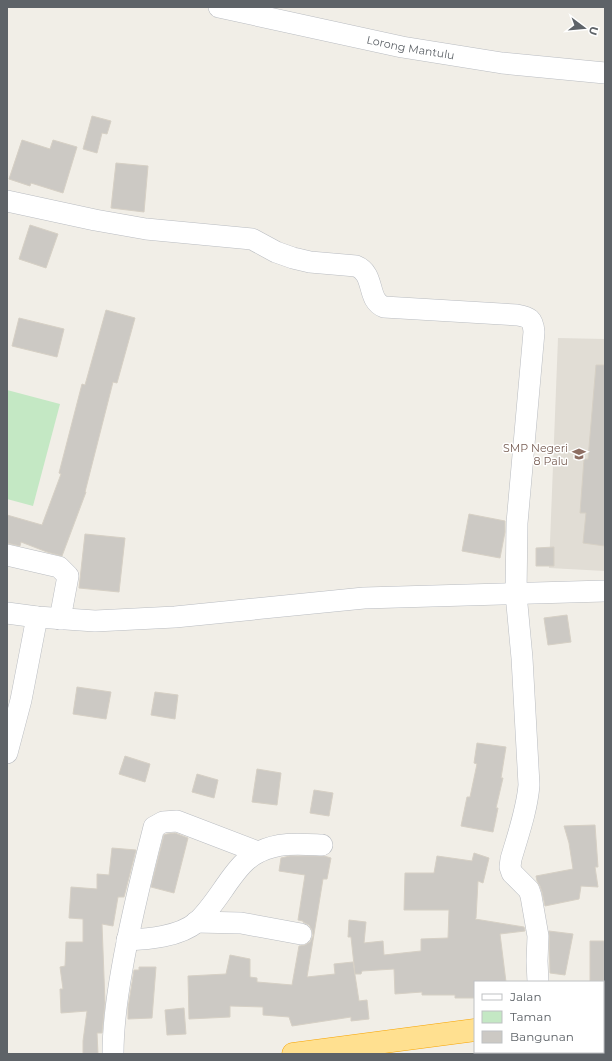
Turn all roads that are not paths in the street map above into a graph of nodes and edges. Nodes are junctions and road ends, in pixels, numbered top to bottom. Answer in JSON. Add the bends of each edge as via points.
{"nodes":[{"id":1,"x":219,"y":7,"type":"edge"},
{"id":2,"x":605,"y":73,"type":"edge"},
{"id":3,"x":7,"y":201,"type":"edge"},
{"id":4,"x":7,"y":555,"type":"edge"},
{"id":5,"x":605,"y":591,"type":"edge"},
{"id":6,"x":516,"y":594,"type":"junction"},
{"id":7,"x":7,"y":613,"type":"edge"},
{"id":8,"x":37,"y":617,"type":"junction"},
{"id":9,"x":60,"y":619,"type":"junction"},
{"id":10,"x":7,"y":753,"type":"edge"},
{"id":11,"x":322,"y":845,"type":"dead end"},
{"id":12,"x":258,"y":852,"type":"junction"},
{"id":13,"x":196,"y":922,"type":"junction"},
{"id":14,"x":300,"y":934,"type":"dead end"},
{"id":15,"x":127,"y":940,"type":"junction"},
{"id":16,"x":538,"y":981,"type":"edge"},
{"id":17,"x":474,"y":1030,"type":"edge"},
{"id":18,"x":113,"y":1054,"type":"edge"},
{"id":19,"x":292,"y":1054,"type":"edge"}],
"edges":[{"from":1,"to":2,"type":"street","name":"Lorong Mantulu","via":[[402,47],[502,63]]},
{"from":3,"to":6,"type":"street","via":[[146,229],[252,239],[293,258],[356,266],[366,273],[374,298],[384,307],[517,315],[529,318],[534,326],[534,332],[517,522]]},
{"from":4,"to":9,"type":"street","via":[[59,568],[68,576]]},
{"from":5,"to":6,"type":"street"},
{"from":6,"to":9,"type":"street","via":[[364,598],[175,618],[95,621]]},
{"from":6,"to":16,"type":"street","via":[[529,785],[526,807],[510,867],[512,873],[532,896],[538,936]]},
{"from":7,"to":8,"type":"street"},
{"from":8,"to":9,"type":"street"},
{"from":8,"to":10,"type":"street","via":[[21,700]]},
{"from":11,"to":12,"type":"street","via":[[284,844]]},
{"from":12,"to":13,"type":"street","via":[[234,873]]},
{"from":12,"to":15,"type":"street","via":[[177,821],[156,825]]},
{"from":13,"to":14,"type":"street","via":[[241,923]]},
{"from":13,"to":15,"type":"street","via":[[181,931],[166,935]]},
{"from":15,"to":18,"type":"street","via":[[118,987]]},
{"from":17,"to":19,"type":"highway"}]}
